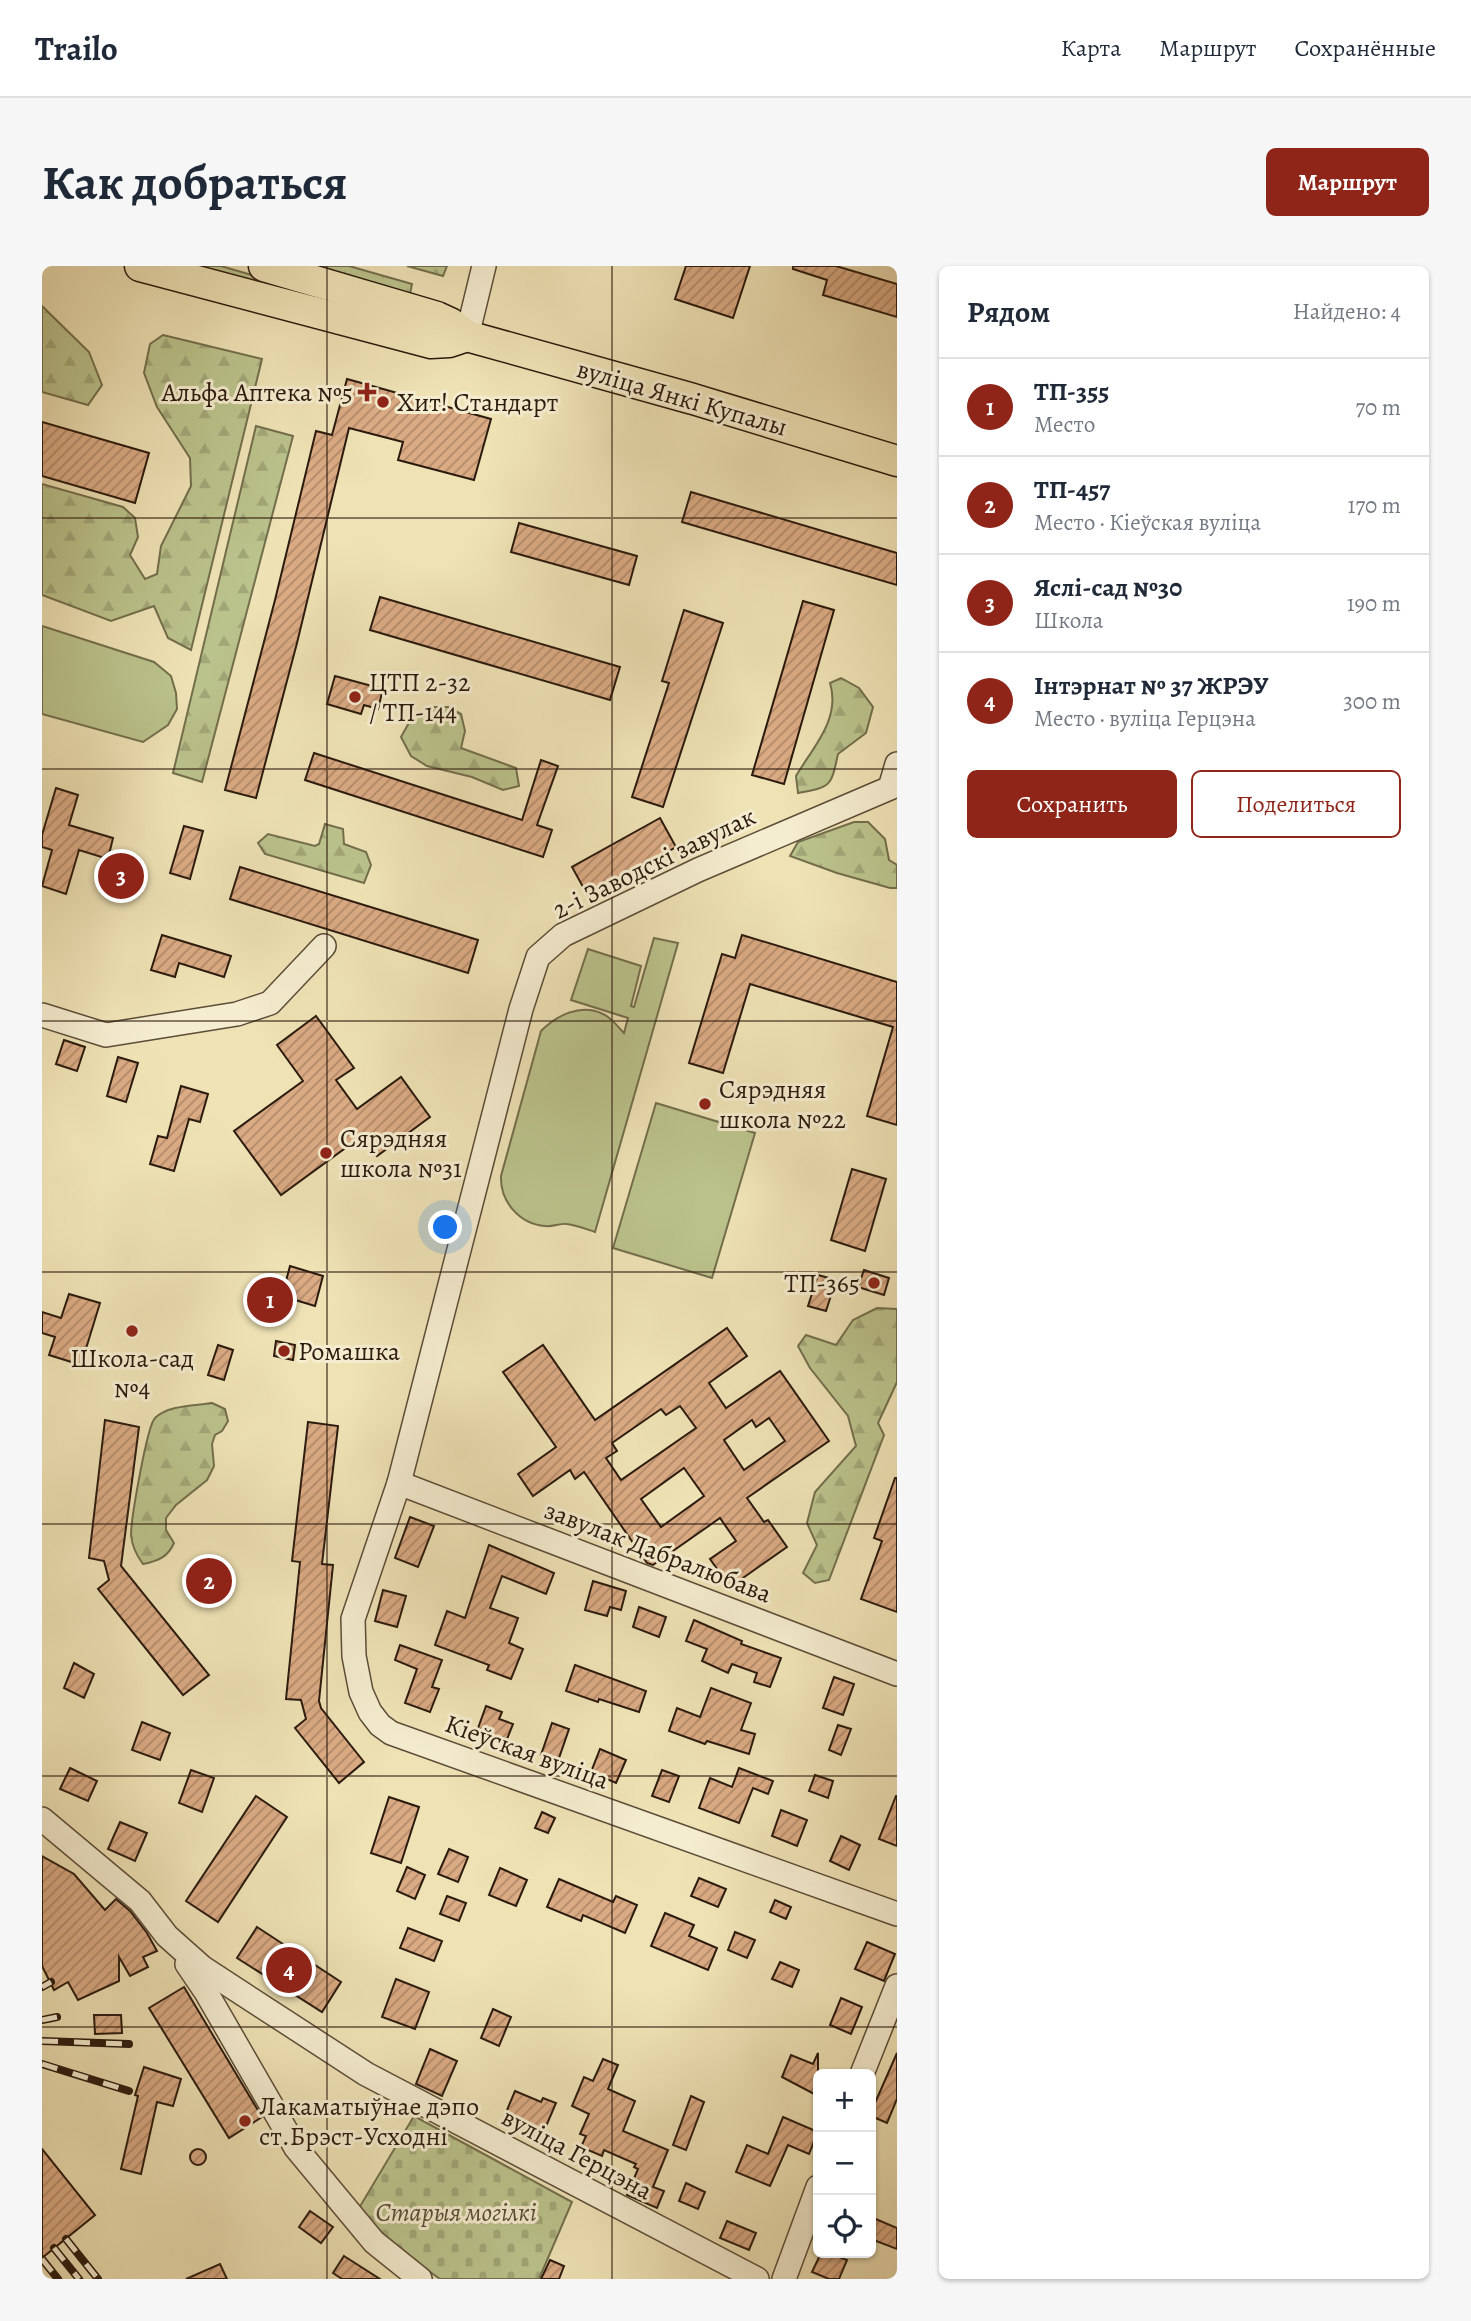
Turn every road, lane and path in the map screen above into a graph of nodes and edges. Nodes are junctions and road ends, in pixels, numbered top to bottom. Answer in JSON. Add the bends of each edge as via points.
{"nodes":[{"id":1,"x":141,"y":266,"type":"edge"},
{"id":2,"x":264,"y":266,"type":"edge"},
{"id":3,"x":484,"y":266,"type":"edge"},
{"id":4,"x":467,"y":336,"type":"junction"},
{"id":5,"x":897,"y":461,"type":"edge"},
{"id":6,"x":897,"y":764,"type":"edge"},
{"id":7,"x":324,"y":946,"type":"dead end"},
{"id":8,"x":42,"y":1015,"type":"edge"},
{"id":9,"x":399,"y":1483,"type":"junction"},
{"id":10,"x":897,"y":1674,"type":"edge"},
{"id":11,"x":42,"y":1819,"type":"edge"},
{"id":12,"x":897,"y":1914,"type":"edge"},
{"id":13,"x":167,"y":1936,"type":"junction"},
{"id":14,"x":897,"y":1986,"type":"edge"},
{"id":15,"x":864,"y":2069,"type":"edge"},
{"id":16,"x":815,"y":2195,"type":"edge"},
{"id":17,"x":420,"y":2279,"type":"edge"},
{"id":18,"x":757,"y":2279,"type":"edge"},
{"id":19,"x":784,"y":2279,"type":"edge"}],
"edges":[{"from":1,"to":4,"type":"main road","name":"вуліца Янкі Купалы","via":[[431,343]]},
{"from":2,"to":4,"type":"main road","name":"вуліца Янкі Купалы","via":[[437,317]]},
{"from":3,"to":4,"type":"street"},
{"from":4,"to":5,"type":"main road","name":"вуліца Янкі Купалы"},
{"from":6,"to":9,"type":"street","name":"2-і Заводскі завулак","via":[[890,788],[687,875],[563,935],[538,957]]},
{"from":7,"to":8,"type":"street","via":[[270,1003],[237,1014],[106,1035]]},
{"from":9,"to":10,"type":"street","name":"завулак Дабралюбава"},
{"from":9,"to":12,"type":"street","name":"Кіеўская вуліца","via":[[352,1619],[359,1684],[380,1725],[391,1733]]},
{"from":11,"to":13,"type":"street","name":"вуліца Герцэна","via":[[140,1901]]},
{"from":13,"to":17,"type":"street","via":[[206,1992],[296,2148],[373,2242]]},
{"from":13,"to":18,"type":"street","name":"вуліца Герцэна","via":[[215,1976],[366,2074]]},
{"from":14,"to":15,"type":"street"},
{"from":16,"to":19,"type":"street"}]}
